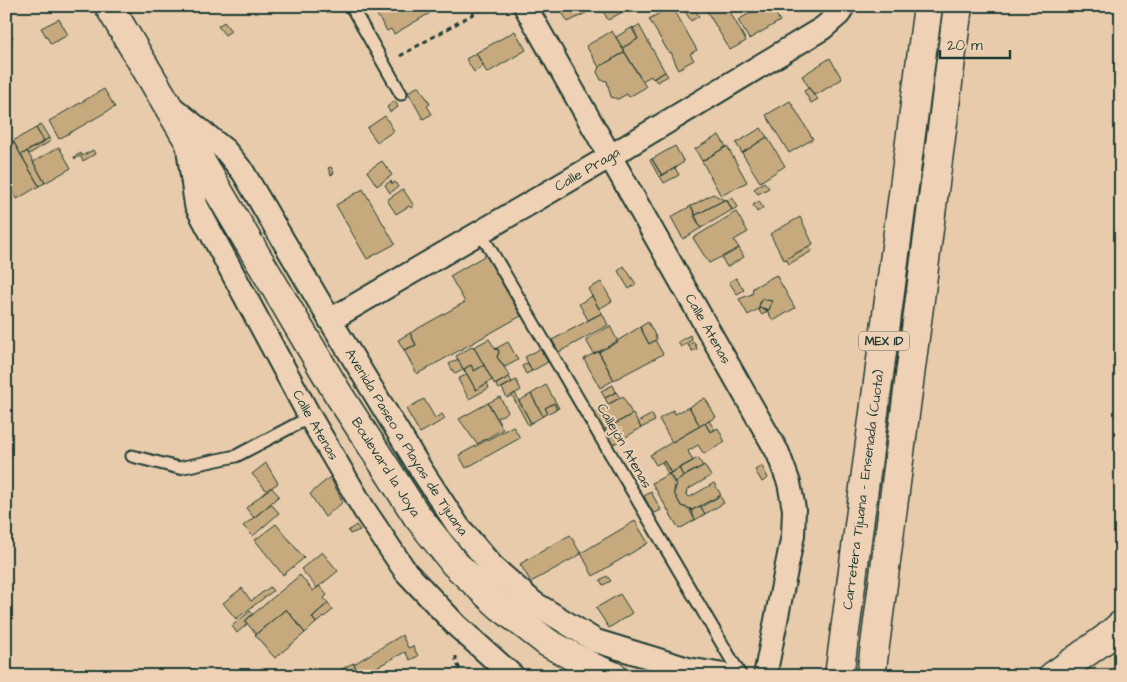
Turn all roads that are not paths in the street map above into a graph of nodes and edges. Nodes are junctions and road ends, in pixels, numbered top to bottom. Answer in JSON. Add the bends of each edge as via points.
{"nodes":[{"id":1,"x":110,"y":6,"type":"edge"},
{"id":2,"x":351,"y":6,"type":"edge"},
{"id":3,"x":526,"y":6,"type":"edge"},
{"id":4,"x":928,"y":6,"type":"edge"},
{"id":5,"x":958,"y":6,"type":"edge"},
{"id":6,"x":841,"y":10,"type":"edge"},
{"id":7,"x":401,"y":94,"type":"dead end"},
{"id":8,"x":168,"y":103,"type":"junction"},
{"id":9,"x":186,"y":135,"type":"junction"},
{"id":10,"x":609,"y":157,"type":"junction"},
{"id":11,"x":223,"y":198,"type":"joint"},
{"id":12,"x":480,"y":232,"type":"junction"},
{"id":13,"x":330,"y":320,"type":"junction"},
{"id":14,"x":310,"y":417,"type":"junction"},
{"id":15,"x":132,"y":456,"type":"dead end"},
{"id":16,"x":1121,"y":625,"type":"edge"},
{"id":17,"x":509,"y":675,"type":"edge"},
{"id":18,"x":613,"y":676,"type":"edge"},
{"id":19,"x":730,"y":676,"type":"edge"},
{"id":20,"x":741,"y":676,"type":"edge"},
{"id":21,"x":765,"y":676,"type":"edge"},
{"id":22,"x":839,"y":676,"type":"edge"},
{"id":23,"x":871,"y":676,"type":"edge"},
{"id":24,"x":1053,"y":676,"type":"edge"}],
"edges":[{"from":1,"to":8,"type":"main road","name":"Avenida Paseo a Playas de Tijuana"},
{"from":2,"to":7,"type":"lane"},
{"from":3,"to":10,"type":"street","name":"Calle Atenas"},
{"from":4,"to":22,"type":"main road","name":"Carretera Tijuana - Ensenada (Cuota)","number":"MEX 1D"},
{"from":5,"to":23,"type":"main road","name":"Carretera Tijuana - Ensenada (Cuota)","number":"MEX 1D"},
{"from":6,"to":10,"type":"street","name":"Calle Praga","via":[[823,28]]},
{"from":8,"to":9,"type":"main road","name":"Avenida Paseo a Playas de Tijuana"},
{"from":8,"to":13,"type":"street","name":"Avenida Paseo a Playas de Tijuana","via":[[225,150],[243,172]]},
{"from":9,"to":11,"type":"main road","name":"Avenida Paseo a Playas de Tijuana"},
{"from":9,"to":14,"type":"street","name":"Calle Atenas","via":[[196,205]]},
{"from":10,"to":12,"type":"street","name":"Calle Praga"},
{"from":10,"to":21,"type":"street","name":"Calle Atenas","via":[[778,452],[789,483],[794,509],[793,535]]},
{"from":11,"to":18,"type":"main road","name":"Boulevard la Joya","via":[[337,392],[417,516],[455,564],[500,606],[548,642]]},
{"from":12,"to":13,"type":"street","name":"Calle Praga"},
{"from":12,"to":20,"type":"lane","name":"Callejón Atenas"},
{"from":13,"to":19,"type":"street","name":"Avenida Paseo a Playas de Tijuana","via":[[458,526],[492,566],[534,602],[596,641],[688,669]]},
{"from":14,"to":15,"type":"lane","via":[[236,456],[179,468]]},
{"from":14,"to":17,"type":"street","name":"Calle Atenas","via":[[365,512],[406,572]]},
{"from":16,"to":24,"type":"main road"}]}
